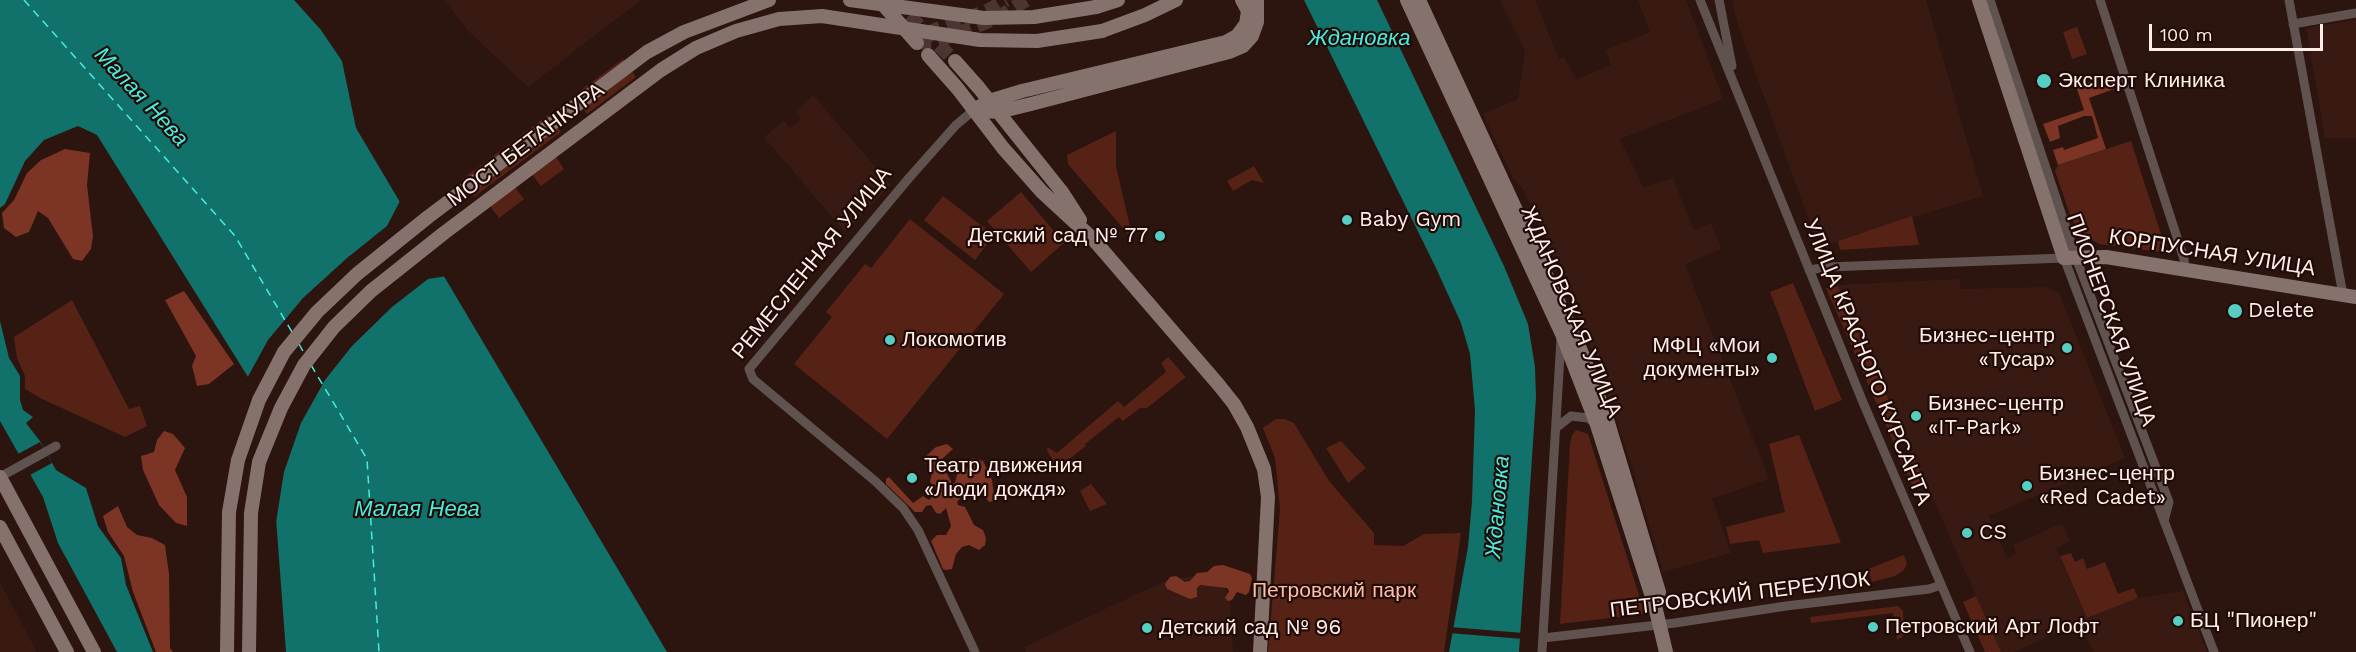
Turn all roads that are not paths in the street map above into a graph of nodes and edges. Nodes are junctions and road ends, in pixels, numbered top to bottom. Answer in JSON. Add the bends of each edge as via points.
{"nodes":[{"id":1,"x":769,"y":0,"type":"edge"},
{"id":2,"x":850,"y":0,"type":"edge"},
{"id":3,"x":879,"y":0,"type":"edge"},
{"id":4,"x":1118,"y":0,"type":"edge"},
{"id":5,"x":1176,"y":0,"type":"edge"},
{"id":6,"x":1242,"y":0,"type":"edge"},
{"id":7,"x":1257,"y":0,"type":"edge"},
{"id":8,"x":1407,"y":0,"type":"edge"},
{"id":9,"x":1419,"y":0,"type":"edge"},
{"id":10,"x":1700,"y":0,"type":"edge"},
{"id":11,"x":1719,"y":0,"type":"edge"},
{"id":12,"x":1979,"y":0,"type":"edge"},
{"id":13,"x":1990,"y":0,"type":"edge"},
{"id":14,"x":2100,"y":0,"type":"edge"},
{"id":15,"x":2289,"y":0,"type":"edge"},
{"id":16,"x":2356,"y":13,"type":"edge"},
{"id":17,"x":2293,"y":24,"type":"junction"},
{"id":18,"x":917,"y":43,"type":"tunnel mouth"},
{"id":19,"x":928,"y":56,"type":"tunnel mouth"},
{"id":20,"x":955,"y":61,"type":"tunnel mouth"},
{"id":21,"x":1735,"y":83,"type":"junction"},
{"id":22,"x":994,"y":106,"type":"junction"},
{"id":23,"x":974,"y":110,"type":"junction"},
{"id":24,"x":1092,"y":239,"type":"junction"},
{"id":25,"x":2070,"y":258,"type":"junction"},
{"id":26,"x":1809,"y":270,"type":"junction"},
{"id":27,"x":2185,"y":270,"type":"junction"},
{"id":28,"x":2350,"y":296,"type":"edge"},
{"id":29,"x":1562,"y":334,"type":"junction"},
{"id":30,"x":1597,"y":424,"type":"junction"},
{"id":31,"x":1556,"y":428,"type":"junction"},
{"id":32,"x":56,"y":446,"type":"dead end"},
{"id":33,"x":0,"y":477,"type":"edge"},
{"id":34,"x":2164,"y":522,"type":"junction"},
{"id":35,"x":0,"y":527,"type":"edge"},
{"id":36,"x":1941,"y":585,"type":"junction"},
{"id":37,"x":1664,"y":624,"type":"junction"},
{"id":38,"x":1543,"y":638,"type":"junction"},
{"id":39,"x":67,"y":652,"type":"edge"},
{"id":40,"x":94,"y":652,"type":"edge"},
{"id":41,"x":227,"y":652,"type":"edge"},
{"id":42,"x":249,"y":652,"type":"edge"},
{"id":43,"x":975,"y":652,"type":"edge"},
{"id":44,"x":1260,"y":652,"type":"edge"},
{"id":45,"x":1542,"y":652,"type":"edge"},
{"id":46,"x":1666,"y":652,"type":"edge"},
{"id":47,"x":1675,"y":652,"type":"edge"},
{"id":48,"x":1970,"y":652,"type":"edge"},
{"id":49,"x":2214,"y":652,"type":"edge"}],
"edges":[{"from":1,"to":41,"type":"main road","name":"МОСТ БЕТАНКУРА","via":[[723,15],[647,52],[428,217],[317,312],[284,352],[259,400],[238,460],[229,512]]},
{"from":2,"to":4,"type":"main road","bridge":true,"via":[[984,18],[1034,17],[1096,8]]},
{"from":3,"to":18,"type":"main road"},
{"from":5,"to":42,"type":"main road","name":"МОСТ БЕТАНКУРА","bridge":true,"via":[[1102,31],[1037,41],[980,40],[822,16],[779,19],[696,48],[662,70],[371,291],[334,327],[304,365],[259,462],[251,513]]},
{"from":6,"to":22,"type":"main road","via":[[1248,11],[1246,24],[1226,42],[1022,91]]},
{"from":7,"to":22,"type":"main road","via":[[1257,22],[1252,36],[1243,46],[1229,52]]},
{"from":8,"to":29,"type":"main road","name":"ЖДАНОВСКАЯ УЛИЦА"},
{"from":9,"to":37,"type":"main road","name":"ЖДАНОВСКАЯ УЛИЦА","via":[[1581,351],[1606,416]]},
{"from":10,"to":21,"type":"street","name":"УЛИЦА КРАСНОГО КУРСАНТА"},
{"from":11,"to":21,"type":"street","name":"УЛИЦА КРАСНОГО КУРСАНТА"},
{"from":12,"to":25,"type":"main road","name":"ПИОНЕРСКАЯ УЛИЦА"},
{"from":13,"to":25,"type":"street","name":"ПИОНЕРСКАЯ УЛИЦА"},
{"from":14,"to":27,"type":"street"},
{"from":15,"to":17,"type":"street"},
{"from":16,"to":17,"type":"street"},
{"from":17,"to":28,"type":"street"},
{"from":19,"to":23,"type":"main road"},
{"from":20,"to":22,"type":"main road"},
{"from":21,"to":26,"type":"street","name":"УЛИЦА КРАСНОГО КУРСАНТА"},
{"from":22,"to":23,"type":"main road","name":"РЕМЕСЛЕННАЯ УЛИЦА"},
{"from":22,"to":24,"type":"main road","via":[[1062,192]]},
{"from":23,"to":24,"type":"main road","via":[[1042,192]]},
{"from":23,"to":43,"type":"street","name":"РЕМЕСЛЕННАЯ УЛИЦА","via":[[909,178],[749,369],[753,379],[903,508],[918,530]]},
{"from":24,"to":44,"type":"main road","via":[[1218,384],[1247,427],[1264,469],[1267,491]]},
{"from":25,"to":26,"type":"street","name":"КОРПУСНАЯ УЛИЦА"},
{"from":25,"to":27,"type":"main road","name":"КОРПУСНАЯ УЛИЦА","via":[[2106,257]]},
{"from":25,"to":34,"type":"street","name":"ПИОНЕРСКАЯ УЛИЦА"},
{"from":25,"to":34,"type":"street","name":"ПИОНЕРСКАЯ УЛИЦА","via":[[2169,502]]},
{"from":26,"to":36,"type":"street","name":"УЛИЦА КРАСНОГО КУРСАНТА"},
{"from":27,"to":28,"type":"main road","name":"КОРПУСНАЯ УЛИЦА"},
{"from":29,"to":30,"type":"main road","name":"ЖДАНОВСКАЯ УЛИЦА"},
{"from":29,"to":31,"type":"street"},
{"from":30,"to":31,"type":"street","via":[[1588,418],[1571,416]]},
{"from":30,"to":37,"type":"main road","name":"ЖДАНОВСКАЯ УЛИЦА"},
{"from":31,"to":38,"type":"street"},
{"from":32,"to":33,"type":"street"},
{"from":33,"to":40,"type":"main road"},
{"from":34,"to":49,"type":"street","name":"ПИОНЕРСКАЯ УЛИЦА"},
{"from":35,"to":39,"type":"main road"},
{"from":36,"to":37,"type":"street","name":"ПЕТРОВСКИЙ ПЕРЕУЛОК"},
{"from":36,"to":48,"type":"street","name":"УЛИЦА КРАСНОГО КУРСАНТА"},
{"from":37,"to":38,"type":"street","name":"ПЕТРОВСКИЙ ПЕРЕУЛОК"},
{"from":37,"to":46,"type":"main road","name":"ЖДАНОВСКАЯ УЛИЦА"},
{"from":37,"to":47,"type":"main road","name":"ЖДАНОВСКАЯ УЛИЦА"},
{"from":38,"to":45,"type":"street"}]}
